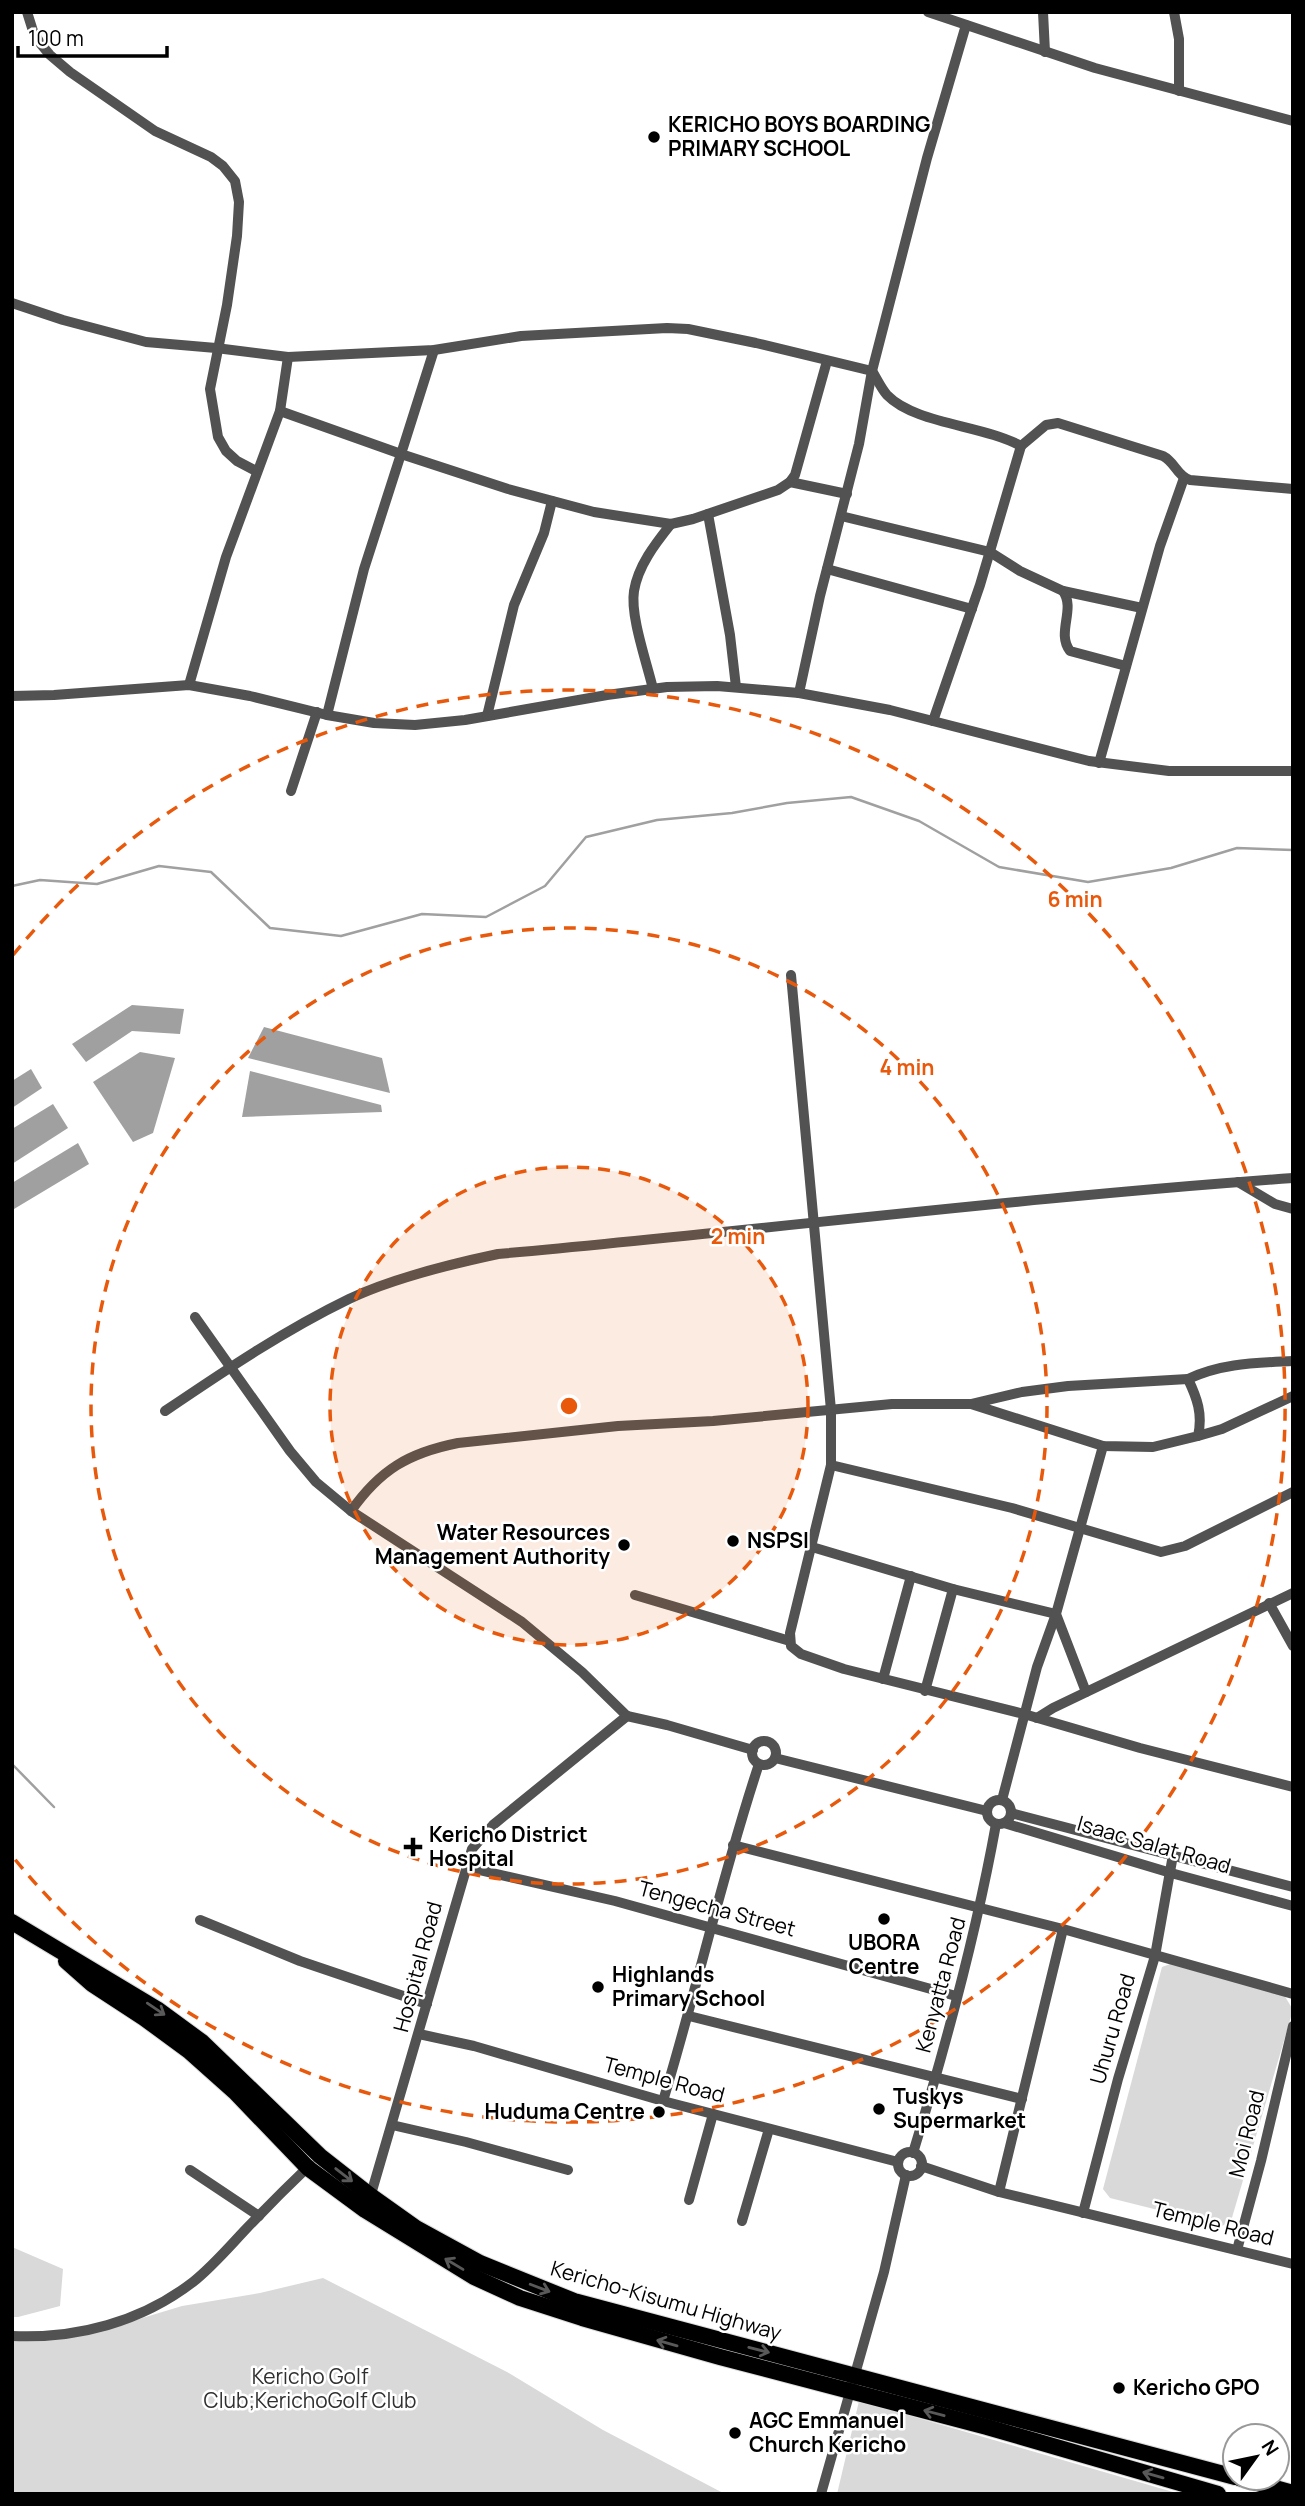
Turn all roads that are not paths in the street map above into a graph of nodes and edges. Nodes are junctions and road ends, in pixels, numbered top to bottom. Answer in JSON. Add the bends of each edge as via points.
{"nodes":[{"id":1,"x":27,"y":12,"type":"edge"},
{"id":2,"x":928,"y":12,"type":"edge"},
{"id":3,"x":1043,"y":12,"type":"edge"},
{"id":4,"x":1174,"y":12,"type":"edge"},
{"id":5,"x":966,"y":25,"type":"junction"},
{"id":6,"x":1045,"y":52,"type":"junction"},
{"id":7,"x":1179,"y":91,"type":"junction"},
{"id":8,"x":1293,"y":121,"type":"edge"},
{"id":9,"x":12,"y":303,"type":"edge"},
{"id":10,"x":216,"y":348,"type":"junction"},
{"id":11,"x":434,"y":350,"type":"junction"},
{"id":12,"x":288,"y":357,"type":"junction"},
{"id":13,"x":827,"y":361,"type":"junction"},
{"id":14,"x":872,"y":371,"type":"junction"},
{"id":15,"x":280,"y":411,"type":"junction"},
{"id":16,"x":1021,"y":446,"type":"junction"},
{"id":17,"x":401,"y":454,"type":"junction"},
{"id":18,"x":256,"y":471,"type":"junction"},
{"id":19,"x":1184,"y":478,"type":"junction"},
{"id":20,"x":790,"y":482,"type":"junction"},
{"id":21,"x":1293,"y":489,"type":"edge"},
{"id":22,"x":847,"y":494,"type":"junction"},
{"id":23,"x":552,"y":501,"type":"junction"},
{"id":24,"x":708,"y":514,"type":"junction"},
{"id":25,"x":841,"y":516,"type":"junction"},
{"id":26,"x":671,"y":524,"type":"junction"},
{"id":27,"x":990,"y":552,"type":"junction"},
{"id":28,"x":827,"y":569,"type":"junction"},
{"id":29,"x":1063,"y":591,"type":"junction"},
{"id":30,"x":1142,"y":608,"type":"junction"},
{"id":31,"x":972,"y":609,"type":"junction"},
{"id":32,"x":1126,"y":666,"type":"junction"},
{"id":33,"x":189,"y":685,"type":"junction"},
{"id":34,"x":736,"y":687,"type":"junction"},
{"id":35,"x":653,"y":689,"type":"junction"},
{"id":36,"x":799,"y":693,"type":"junction"},
{"id":37,"x":12,"y":695,"type":"edge"},
{"id":38,"x":322,"y":714,"type":"junction"},
{"id":39,"x":487,"y":716,"type":"junction"},
{"id":40,"x":933,"y":721,"type":"junction"},
{"id":41,"x":1099,"y":763,"type":"junction"},
{"id":42,"x":1293,"y":771,"type":"edge"},
{"id":43,"x":290,"y":791,"type":"dead end"},
{"id":44,"x":791,"y":975,"type":"dead end"},
{"id":45,"x":1293,"y":1178,"type":"edge"},
{"id":46,"x":1238,"y":1182,"type":"junction"},
{"id":47,"x":1293,"y":1209,"type":"edge"},
{"id":48,"x":814,"y":1223,"type":"junction"},
{"id":49,"x":195,"y":1317,"type":"dead end"},
{"id":50,"x":1293,"y":1361,"type":"edge"},
{"id":51,"x":229,"y":1367,"type":"junction"},
{"id":52,"x":1188,"y":1379,"type":"junction"},
{"id":53,"x":1293,"y":1396,"type":"edge"},
{"id":54,"x":971,"y":1404,"type":"junction"},
{"id":55,"x":831,"y":1410,"type":"junction"},
{"id":56,"x":165,"y":1411,"type":"dead end"},
{"id":57,"x":1198,"y":1436,"type":"junction"},
{"id":58,"x":1103,"y":1446,"type":"junction"},
{"id":59,"x":831,"y":1465,"type":"junction"},
{"id":60,"x":1293,"y":1492,"type":"edge"},
{"id":61,"x":351,"y":1511,"type":"junction"},
{"id":62,"x":1080,"y":1529,"type":"junction"},
{"id":63,"x":812,"y":1547,"type":"junction"},
{"id":64,"x":911,"y":1576,"type":"junction"},
{"id":65,"x":953,"y":1588,"type":"junction"},
{"id":66,"x":1293,"y":1593,"type":"edge"},
{"id":67,"x":635,"y":1595,"type":"dead end"},
{"id":68,"x":1269,"y":1603,"type":"junction"},
{"id":69,"x":1056,"y":1614,"type":"junction"},
{"id":70,"x":790,"y":1641,"type":"junction"},
{"id":71,"x":1293,"y":1646,"type":"edge"},
{"id":72,"x":883,"y":1679,"type":"junction"},
{"id":73,"x":925,"y":1690,"type":"junction"},
{"id":74,"x":1086,"y":1692,"type":"junction"},
{"id":75,"x":1024,"y":1714,"type":"junction"},
{"id":76,"x":627,"y":1716,"type":"junction"},
{"id":77,"x":1037,"y":1718,"type":"junction"},
{"id":78,"x":753,"y":1750,"type":"junction"},
{"id":79,"x":775,"y":1758,"type":"junction"},
{"id":80,"x":759,"y":1764,"type":"junction"},
{"id":81,"x":1293,"y":1787,"type":"edge"},
{"id":82,"x":1002,"y":1800,"type":"junction"},
{"id":83,"x":987,"y":1811,"type":"junction"},
{"id":84,"x":1011,"y":1813,"type":"junction"},
{"id":85,"x":1000,"y":1824,"type":"junction"},
{"id":86,"x":733,"y":1846,"type":"junction"},
{"id":87,"x":1173,"y":1856,"type":"junction"},
{"id":88,"x":466,"y":1867,"type":"junction"},
{"id":89,"x":1171,"y":1873,"type":"junction"},
{"id":90,"x":1293,"y":1887,"type":"edge"},
{"id":91,"x":1293,"y":1906,"type":"edge"},
{"id":92,"x":981,"y":1908,"type":"junction"},
{"id":93,"x":200,"y":1920,"type":"dead end"},
{"id":94,"x":12,"y":1922,"type":"edge"},
{"id":95,"x":710,"y":1929,"type":"junction"},
{"id":96,"x":1063,"y":1929,"type":"junction"},
{"id":97,"x":55,"y":1949,"type":"junction"},
{"id":98,"x":1155,"y":1956,"type":"junction"},
{"id":99,"x":1293,"y":1994,"type":"edge"},
{"id":100,"x":956,"y":1996,"type":"junction"},
{"id":101,"x":427,"y":2004,"type":"junction"},
{"id":102,"x":689,"y":2016,"type":"junction"},
{"id":103,"x":1293,"y":2026,"type":"edge"},
{"id":104,"x":419,"y":2034,"type":"junction"},
{"id":105,"x":936,"y":2077,"type":"junction"},
{"id":106,"x":1021,"y":2099,"type":"junction"},
{"id":107,"x":663,"y":2101,"type":"junction"},
{"id":108,"x":713,"y":2114,"type":"junction"},
{"id":109,"x":392,"y":2125,"type":"junction"},
{"id":110,"x":769,"y":2129,"type":"junction"},
{"id":111,"x":914,"y":2153,"type":"junction"},
{"id":112,"x":320,"y":2156,"type":"junction"},
{"id":113,"x":898,"y":2162,"type":"junction"},
{"id":114,"x":921,"y":2166,"type":"junction"},
{"id":115,"x":307,"y":2168,"type":"junction"},
{"id":116,"x":190,"y":2170,"type":"dead end"},
{"id":117,"x":568,"y":2170,"type":"dead end"},
{"id":118,"x":906,"y":2175,"type":"junction"},
{"id":119,"x":999,"y":2192,"type":"junction"},
{"id":120,"x":689,"y":2200,"type":"dead end"},
{"id":121,"x":368,"y":2203,"type":"junction"},
{"id":122,"x":1083,"y":2213,"type":"junction"},
{"id":123,"x":259,"y":2216,"type":"junction"},
{"id":124,"x":742,"y":2221,"type":"dead end"},
{"id":125,"x":1237,"y":2250,"type":"junction"},
{"id":126,"x":1293,"y":2264,"type":"edge"},
{"id":127,"x":12,"y":2336,"type":"edge"},
{"id":128,"x":855,"y":2374,"type":"junction"},
{"id":129,"x":850,"y":2391,"type":"junction"},
{"id":130,"x":1221,"y":2473,"type":"edge"},
{"id":131,"x":821,"y":2494,"type":"edge"},
{"id":132,"x":1217,"y":2494,"type":"edge"}],
"edges":[{"from":1,"to":10,"type":"street","via":[[40,43],[70,72],[155,131],[211,156],[231,174],[238,190],[237,236]]},
{"from":2,"to":5,"type":"street"},
{"from":3,"to":6,"type":"street"},
{"from":4,"to":7,"type":"street"},
{"from":5,"to":6,"type":"street"},
{"from":5,"to":14,"type":"street"},
{"from":6,"to":7,"type":"street"},
{"from":7,"to":8,"type":"street"},
{"from":9,"to":10,"type":"street","via":[[146,342]]},
{"from":10,"to":12,"type":"street"},
{"from":10,"to":18,"type":"street","via":[[210,389],[218,438],[237,461]]},
{"from":11,"to":12,"type":"street"},
{"from":11,"to":13,"type":"street","via":[[521,336],[667,328],[743,340]]},
{"from":11,"to":17,"type":"street"},
{"from":12,"to":15,"type":"street"},
{"from":13,"to":14,"type":"street"},
{"from":13,"to":20,"type":"street"},
{"from":14,"to":16,"type":"street","via":[[887,395],[902,406]]},
{"from":14,"to":22,"type":"street"},
{"from":15,"to":17,"type":"street"},
{"from":15,"to":18,"type":"street"},
{"from":16,"to":19,"type":"street","via":[[1046,425],[1058,423],[1163,456]]},
{"from":16,"to":27,"type":"street"},
{"from":17,"to":23,"type":"street"},
{"from":17,"to":38,"type":"street"},
{"from":18,"to":33,"type":"street"},
{"from":19,"to":21,"type":"street"},
{"from":19,"to":30,"type":"street"},
{"from":20,"to":22,"type":"street"},
{"from":20,"to":24,"type":"street"},
{"from":22,"to":25,"type":"street"},
{"from":23,"to":26,"type":"street"},
{"from":23,"to":39,"type":"street","via":[[514,605]]},
{"from":24,"to":26,"type":"street"},
{"from":24,"to":34,"type":"street"},
{"from":25,"to":27,"type":"street"},
{"from":25,"to":28,"type":"street"},
{"from":26,"to":35,"type":"street","via":[[647,558],[634,590]]},
{"from":27,"to":29,"type":"street"},
{"from":27,"to":31,"type":"street"},
{"from":28,"to":31,"type":"street"},
{"from":28,"to":36,"type":"street"},
{"from":29,"to":30,"type":"street"},
{"from":29,"to":32,"type":"street","via":[[1068,606],[1065,641],[1070,651]]},
{"from":30,"to":32,"type":"street"},
{"from":31,"to":40,"type":"street"},
{"from":32,"to":41,"type":"street"},
{"from":33,"to":37,"type":"street"},
{"from":33,"to":38,"type":"street"},
{"from":34,"to":35,"type":"street"},
{"from":34,"to":36,"type":"street"},
{"from":35,"to":39,"type":"street"},
{"from":36,"to":40,"type":"street"},
{"from":38,"to":39,"type":"street","via":[[415,725]]},
{"from":38,"to":43,"type":"street"},
{"from":40,"to":41,"type":"street"},
{"from":41,"to":42,"type":"street","via":[[1169,771]]},
{"from":44,"to":48,"type":"street"},
{"from":45,"to":46,"type":"street"},
{"from":46,"to":47,"type":"street"},
{"from":46,"to":48,"type":"street"},
{"from":48,"to":51,"type":"street","via":[[476,1258],[351,1298]]},
{"from":48,"to":55,"type":"street"},
{"from":49,"to":51,"type":"street"},
{"from":50,"to":52,"type":"street","via":[[1237,1364]]},
{"from":51,"to":56,"type":"street"},
{"from":51,"to":61,"type":"street","via":[[290,1451]]},
{"from":52,"to":54,"type":"street","via":[[1068,1386]]},
{"from":52,"to":57,"type":"street","via":[[1201,1413]]},
{"from":53,"to":57,"type":"street"},
{"from":54,"to":55,"type":"street"},
{"from":54,"to":58,"type":"street"},
{"from":55,"to":59,"type":"street"},
{"from":55,"to":61,"type":"street","via":[[618,1426],[436,1447],[413,1455],[381,1476]]},
{"from":57,"to":58,"type":"street","via":[[1153,1447]]},
{"from":58,"to":62,"type":"street"},
{"from":59,"to":62,"type":"street"},
{"from":59,"to":63,"type":"street"},
{"from":60,"to":62,"type":"street","via":[[1172,1551],[1147,1549]]},
{"from":61,"to":76,"type":"street","via":[[522,1622]]},
{"from":62,"to":69,"type":"street"},
{"from":63,"to":64,"type":"street"},
{"from":63,"to":70,"type":"street"},
{"from":64,"to":65,"type":"street"},
{"from":64,"to":72,"type":"street"},
{"from":65,"to":69,"type":"street"},
{"from":65,"to":73,"type":"street"},
{"from":66,"to":68,"type":"street"},
{"from":67,"to":70,"type":"street"},
{"from":68,"to":71,"type":"street"},
{"from":68,"to":74,"type":"street"},
{"from":69,"to":74,"type":"street"},
{"from":69,"to":75,"type":"street"},
{"from":70,"to":72,"type":"street","via":[[802,1654]]},
{"from":72,"to":73,"type":"street"},
{"from":73,"to":75,"type":"street"},
{"from":74,"to":77,"type":"street"},
{"from":75,"to":77,"type":"street"},
{"from":75,"to":82,"type":"street"},
{"from":76,"to":78,"type":"street"},
{"from":76,"to":88,"type":"street","name":"Hospital Road","via":[[493,1825],[472,1849]]},
{"from":77,"to":81,"type":"street"},
{"from":78,"to":79,"type":"street","via":[[758,1744],[770,1743]]},
{"from":78,"to":80,"type":"street"},
{"from":79,"to":80,"type":"street","via":[[769,1764]]},
{"from":79,"to":83,"type":"street"},
{"from":80,"to":86,"type":"street"},
{"from":82,"to":83,"type":"street","via":[[994,1801]]},
{"from":82,"to":84,"type":"street"},
{"from":83,"to":85,"type":"street","via":[[989,1819]]},
{"from":84,"to":85,"type":"street"},
{"from":84,"to":87,"type":"street"},
{"from":85,"to":89,"type":"street","name":"Isaac Salat Road"},
{"from":85,"to":92,"type":"street","name":"Kenyatta Road"},
{"from":86,"to":92,"type":"street"},
{"from":86,"to":95,"type":"street"},
{"from":87,"to":89,"type":"street","name":"Uhuru Road"},
{"from":87,"to":90,"type":"street"},
{"from":88,"to":95,"type":"street","name":"Tengecha Street","via":[[615,1901]]},
{"from":88,"to":101,"type":"street","name":"Hospital Road"},
{"from":89,"to":91,"type":"street","name":"Isaac Salat Road"},
{"from":89,"to":98,"type":"street","name":"Uhuru Road"},
{"from":92,"to":96,"type":"street"},
{"from":92,"to":100,"type":"street","name":"Kenyatta Road"},
{"from":93,"to":101,"type":"street","via":[[300,1961]]},
{"from":94,"to":97,"type":"highway","name":"Kericho-Kisumu Highway"},
{"from":95,"to":100,"type":"street","name":"Tengecha Street"},
{"from":95,"to":102,"type":"street"},
{"from":96,"to":98,"type":"street"},
{"from":96,"to":106,"type":"street"},
{"from":97,"to":112,"type":"highway","name":"Kericho-Kisumu Highway","one_way":true,"via":[[157,2009],[202,2042]]},
{"from":97,"to":115,"type":"highway","name":"Kericho-Kisumu Highway","via":[[84,1978],[189,2051]]},
{"from":98,"to":99,"type":"street"},
{"from":98,"to":122,"type":"street","name":"Uhuru Road"},
{"from":100,"to":105,"type":"street","name":"Kenyatta Road"},
{"from":101,"to":104,"type":"street","name":"Hospital Road"},
{"from":102,"to":105,"type":"street"},
{"from":102,"to":107,"type":"street"},
{"from":103,"to":125,"type":"street","name":"Moi Road"},
{"from":104,"to":107,"type":"street","name":"Temple Road"},
{"from":104,"to":109,"type":"street","name":"Hospital Road"},
{"from":105,"to":106,"type":"street"},
{"from":105,"to":111,"type":"street","name":"Kenyatta Road"},
{"from":106,"to":119,"type":"street"},
{"from":107,"to":108,"type":"street","name":"Temple Road"},
{"from":108,"to":110,"type":"street","name":"Temple Road"},
{"from":108,"to":120,"type":"street"},
{"from":109,"to":117,"type":"street"},
{"from":109,"to":121,"type":"street","name":"Hospital Road"},
{"from":110,"to":113,"type":"street","name":"Temple Road"},
{"from":110,"to":124,"type":"street"},
{"from":111,"to":113,"type":"street","via":[[903,2155]]},
{"from":111,"to":114,"type":"street"},
{"from":112,"to":115,"type":"street"},
{"from":112,"to":121,"type":"highway","name":"Kericho-Kisumu Highway","one_way":true},
{"from":113,"to":118,"type":"street"},
{"from":114,"to":118,"type":"street","via":[[917,2174]]},
{"from":114,"to":119,"type":"street","name":"Temple Road"},
{"from":115,"to":121,"type":"highway","name":"Kericho-Kisumu Highway"},
{"from":115,"to":123,"type":"street"},
{"from":116,"to":123,"type":"street"},
{"from":118,"to":128,"type":"street"},
{"from":119,"to":122,"type":"street","name":"Temple Road"},
{"from":121,"to":128,"type":"highway","name":"Kericho-Kisumu Highway","one_way":true,"via":[[480,2263],[574,2301]]},
{"from":129,"to":121,"type":"highway","name":"Kericho-Kisumu Highway","one_way":true,"via":[[520,2298],[474,2277]]},
{"from":122,"to":125,"type":"street","name":"Temple Road"},
{"from":123,"to":127,"type":"street","via":[[194,2281],[145,2311],[95,2330]]},
{"from":125,"to":126,"type":"street","name":"Temple Road"},
{"from":128,"to":129,"type":"street"},
{"from":128,"to":130,"type":"highway","name":"Kericho-Kisumu Highway"},
{"from":129,"to":131,"type":"street"},
{"from":132,"to":129,"type":"highway","name":"Kericho-Kisumu Highway","one_way":true}]}
